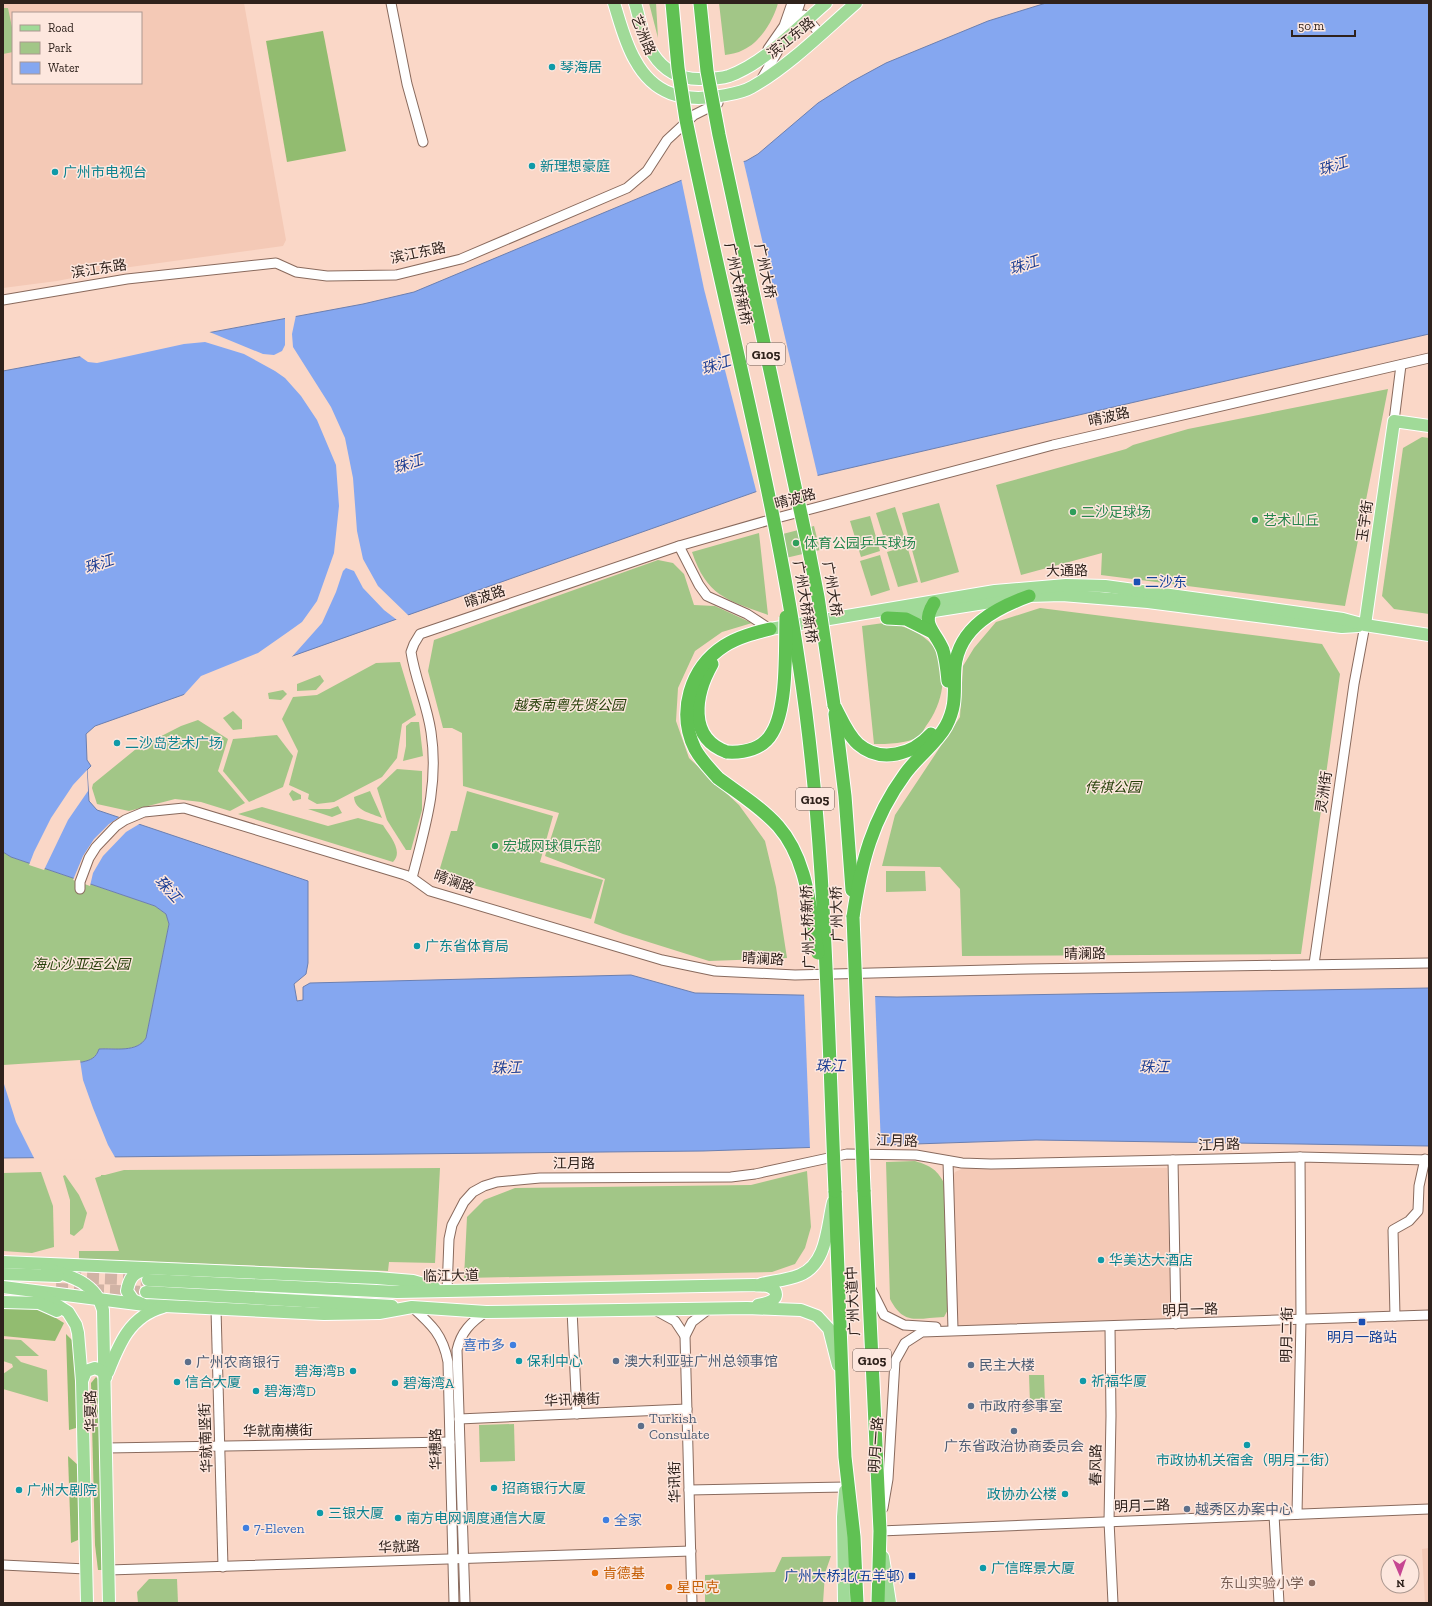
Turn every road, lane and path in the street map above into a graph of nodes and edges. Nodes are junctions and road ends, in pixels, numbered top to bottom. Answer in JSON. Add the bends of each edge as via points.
{"nodes":[{"id":1,"x":391,"y":3,"type":"edge"},
{"id":2,"x":614,"y":3,"type":"edge"},
{"id":3,"x":635,"y":3,"type":"edge"},
{"id":4,"x":672,"y":3,"type":"edge"},
{"id":5,"x":700,"y":3,"type":"edge"},
{"id":6,"x":792,"y":3,"type":"edge"},
{"id":7,"x":799,"y":3,"type":"edge"},
{"id":8,"x":826,"y":3,"type":"edge"},
{"id":9,"x":856,"y":3,"type":"edge"},
{"id":10,"x":820,"y":34,"type":"junction"},
{"id":11,"x":763,"y":57,"type":"junction"},
{"id":12,"x":711,"y":79,"type":"joint"},
{"id":13,"x":761,"y":81,"type":"junction"},
{"id":14,"x":742,"y":91,"type":"junction"},
{"id":15,"x":713,"y":98,"type":"joint"},
{"id":16,"x":423,"y":142,"type":"dead end"},
{"id":17,"x":3,"y":300,"type":"edge"},
{"id":18,"x":1429,"y":358,"type":"edge"},
{"id":19,"x":1402,"y":365,"type":"junction"},
{"id":20,"x":1394,"y":421,"type":"junction"},
{"id":21,"x":1429,"y":426,"type":"edge"},
{"id":22,"x":679,"y":546,"type":"junction"},
{"id":23,"x":787,"y":593,"type":"junction"},
{"id":24,"x":1029,"y":596,"type":"junction"},
{"id":25,"x":931,"y":608,"type":"junction"},
{"id":26,"x":887,"y":618,"type":"junction"},
{"id":27,"x":1365,"y":625,"type":"junction"},
{"id":28,"x":770,"y":632,"type":"junction"},
{"id":29,"x":932,"y":632,"type":"junction"},
{"id":30,"x":1429,"y":635,"type":"edge"},
{"id":31,"x":952,"y":678,"type":"junction"},
{"id":32,"x":834,"y":704,"type":"junction"},
{"id":33,"x":412,"y":878,"type":"junction"},
{"id":34,"x":80,"y":889,"type":"dead end"},
{"id":35,"x":853,"y":917,"type":"junction"},
{"id":36,"x":1429,"y":963,"type":"edge"},
{"id":37,"x":1314,"y":964,"type":"junction"},
{"id":38,"x":827,"y":1007,"type":"junction"},
{"id":39,"x":1300,"y":1157,"type":"junction"},
{"id":40,"x":1427,"y":1159,"type":"edge"},
{"id":41,"x":1173,"y":1160,"type":"junction"},
{"id":42,"x":948,"y":1161,"type":"junction"},
{"id":43,"x":864,"y":1190,"type":"joint"},
{"id":44,"x":835,"y":1191,"type":"junction"},
{"id":45,"x":3,"y":1262,"type":"edge"},
{"id":46,"x":74,"y":1266,"type":"junction"},
{"id":47,"x":31,"y":1270,"type":"junction"},
{"id":48,"x":52,"y":1270,"type":"junction"},
{"id":49,"x":3,"y":1274,"type":"edge"},
{"id":50,"x":149,"y":1274,"type":"junction"},
{"id":51,"x":82,"y":1281,"type":"junction"},
{"id":52,"x":868,"y":1283,"type":"junction"},
{"id":53,"x":754,"y":1285,"type":"junction"},
{"id":54,"x":3,"y":1287,"type":"edge"},
{"id":55,"x":29,"y":1289,"type":"junction"},
{"id":56,"x":447,"y":1291,"type":"junction"},
{"id":57,"x":99,"y":1299,"type":"junction"},
{"id":58,"x":146,"y":1299,"type":"junction"},
{"id":59,"x":3,"y":1302,"type":"edge"},
{"id":60,"x":166,"y":1306,"type":"junction"},
{"id":61,"x":412,"y":1307,"type":"junction"},
{"id":62,"x":747,"y":1308,"type":"junction"},
{"id":63,"x":216,"y":1309,"type":"junction"},
{"id":64,"x":653,"y":1309,"type":"junction"},
{"id":65,"x":572,"y":1310,"type":"junction"},
{"id":66,"x":709,"y":1310,"type":"junction"},
{"id":67,"x":486,"y":1312,"type":"junction"},
{"id":68,"x":1429,"y":1315,"type":"edge"},
{"id":69,"x":1395,"y":1316,"type":"junction"},
{"id":70,"x":1301,"y":1319,"type":"junction"},
{"id":71,"x":1176,"y":1324,"type":"junction"},
{"id":72,"x":1110,"y":1327,"type":"junction"},
{"id":73,"x":953,"y":1329,"type":"junction"},
{"id":74,"x":685,"y":1336,"type":"junction"},
{"id":75,"x":79,"y":1345,"type":"junction"},
{"id":76,"x":106,"y":1377,"type":"junction"},
{"id":77,"x":82,"y":1381,"type":"junction"},
{"id":78,"x":842,"y":1383,"type":"junction"},
{"id":79,"x":687,"y":1409,"type":"junction"},
{"id":80,"x":577,"y":1414,"type":"junction"},
{"id":81,"x":459,"y":1419,"type":"junction"},
{"id":82,"x":450,"y":1442,"type":"junction"},
{"id":83,"x":220,"y":1446,"type":"junction"},
{"id":84,"x":107,"y":1448,"type":"junction"},
{"id":85,"x":846,"y":1483,"type":"junction"},
{"id":86,"x":689,"y":1490,"type":"junction"},
{"id":87,"x":1429,"y":1509,"type":"edge"},
{"id":88,"x":1297,"y":1514,"type":"junction"},
{"id":89,"x":1274,"y":1515,"type":"junction"},
{"id":90,"x":1109,"y":1521,"type":"junction"},
{"id":91,"x":880,"y":1531,"type":"junction"},
{"id":92,"x":690,"y":1551,"type":"junction"},
{"id":93,"x":464,"y":1558,"type":"junction"},
{"id":94,"x":453,"y":1559,"type":"junction"},
{"id":95,"x":3,"y":1565,"type":"edge"},
{"id":96,"x":223,"y":1566,"type":"junction"},
{"id":97,"x":86,"y":1569,"type":"junction"},
{"id":98,"x":108,"y":1570,"type":"junction"},
{"id":99,"x":87,"y":1603,"type":"edge"},
{"id":100,"x":109,"y":1603,"type":"edge"},
{"id":101,"x":454,"y":1603,"type":"edge"},
{"id":102,"x":465,"y":1603,"type":"edge"},
{"id":103,"x":692,"y":1603,"type":"edge"},
{"id":104,"x":844,"y":1603,"type":"edge"},
{"id":105,"x":857,"y":1603,"type":"edge"},
{"id":106,"x":878,"y":1603,"type":"edge"},
{"id":107,"x":890,"y":1603,"type":"edge"},
{"id":108,"x":1112,"y":1603,"type":"edge"},
{"id":109,"x":1278,"y":1603,"type":"edge"}],
"edges":[{"from":1,"to":16,"type":"street"},
{"from":2,"to":15,"type":"main road","name":"艺洲路","via":[[635,61],[656,86],[682,98]]},
{"from":3,"to":12,"type":"main road","name":"艺洲路","via":[[646,40],[660,64],[678,76]]},
{"from":4,"to":23,"type":"highway","name":"广州大桥新桥","number":"G105","bridge":true,"via":[[686,120]]},
{"from":5,"to":32,"type":"highway","name":"广州大桥","number":"G105","bridge":true,"via":[[713,106],[809,551]]},
{"from":6,"to":11,"type":"street","via":[[784,26]]},
{"from":7,"to":10,"type":"street","via":[[804,16]]},
{"from":7,"to":13,"type":"street","via":[[793,25]]},
{"from":8,"to":11,"type":"main road","name":"滨江东路"},
{"from":9,"to":10,"type":"main road","name":"滨江东路"},
{"from":10,"to":13,"type":"main road","name":"滨江东路"},
{"from":11,"to":12,"type":"main road","name":"滨江东路","via":[[737,73]]},
{"from":13,"to":14,"type":"main road","name":"滨江东路"},
{"from":14,"to":15,"type":"main road","name":"滨江东路"},
{"from":14,"to":17,"type":"street","name":"滨江东路","via":[[694,115],[667,140],[647,171],[627,188],[461,259],[396,275],[328,276],[296,272],[276,262],[127,279]]},
{"from":18,"to":19,"type":"street","name":"晴波路"},
{"from":19,"to":20,"type":"street"},
{"from":19,"to":22,"type":"street","name":"晴波路","via":[[1052,445]]},
{"from":20,"to":21,"type":"main road"},
{"from":20,"to":27,"type":"main road","name":"玉宇街"},
{"from":22,"to":28,"type":"street","via":[[707,596],[747,614]]},
{"from":22,"to":33,"type":"street","name":"晴波路","via":[[420,634],[411,652],[431,731],[434,785]]},
{"from":23,"to":28,"type":"highway","bridge":true,"via":[[783,686],[772,734],[746,752],[726,752],[715,748],[702,733],[698,720],[698,698],[704,678],[713,663],[726,651]]},
{"from":23,"to":38,"type":"highway","name":"广州大桥新桥","number":"G105","bridge":true,"via":[[805,701],[815,796]]},
{"from":24,"to":25,"type":"main road","name":"大通路"},
{"from":24,"to":27,"type":"main road","name":"大通路","via":[[1100,597],[1342,627]]},
{"from":24,"to":31,"type":"highway","via":[[1002,606],[968,633],[958,652]]},
{"from":25,"to":26,"type":"main road","name":"大通路"},
{"from":25,"to":27,"type":"main road","name":"大通路","via":[[995,591],[1028,587],[1105,586],[1343,618]]},
{"from":25,"to":28,"type":"main road","name":"大通路"},
{"from":25,"to":29,"type":"highway"},
{"from":26,"to":28,"type":"main road","name":"大通路"},
{"from":26,"to":29,"type":"highway","via":[[906,619]]},
{"from":27,"to":30,"type":"main road","name":"大通路"},
{"from":27,"to":37,"type":"street","name":"灵洲街","via":[[1354,684]]},
{"from":28,"to":38,"type":"highway","bridge":true,"via":[[751,634],[725,645],[701,666],[694,679],[687,704],[690,732],[695,748],[706,765],[718,778],[767,815],[795,851],[806,886]]},
{"from":29,"to":31,"type":"highway","via":[[942,649]]},
{"from":31,"to":32,"type":"highway","via":[[944,713],[938,725],[925,740],[891,755],[876,754],[858,744]]},
{"from":31,"to":35,"type":"highway","via":[[954,704],[945,726],[899,783],[873,832],[861,866]]},
{"from":32,"to":35,"type":"highway","name":"广州大桥","number":"G105","via":[[845,796]]},
{"from":33,"to":34,"type":"street","name":"晴澜路","via":[[184,808],[144,812],[116,826],[96,847],[85,866]]},
{"from":33,"to":37,"type":"street","name":"晴澜路","via":[[430,891],[662,960],[715,971],[795,975]]},
{"from":35,"to":43,"type":"highway","name":"广州大桥","number":"G105","bridge":true},
{"from":36,"to":37,"type":"street","name":"晴澜路"},
{"from":38,"to":44,"type":"highway","name":"广州大桥新桥","number":"G105","bridge":true},
{"from":39,"to":40,"type":"street","name":"江月路"},
{"from":39,"to":41,"type":"street","name":"江月路"},
{"from":39,"to":70,"type":"street","name":"明月二街"},
{"from":40,"to":69,"type":"street","via":[[1419,1186],[1418,1210],[1409,1221],[1393,1230]]},
{"from":41,"to":42,"type":"street","name":"江月路","via":[[991,1164]]},
{"from":41,"to":71,"type":"street"},
{"from":42,"to":56,"type":"street","name":"江月路","via":[[916,1155],[847,1154],[755,1174],[732,1176],[540,1178],[497,1182],[473,1192],[457,1212],[449,1240]]},
{"from":42,"to":73,"type":"street"},
{"from":43,"to":52,"type":"highway","name":"广州大道中","number":"G105"},
{"from":44,"to":53,"type":"main road","via":[[824,1242],[819,1258],[813,1266],[801,1274]]},
{"from":44,"to":78,"type":"highway","name":"广州大道中","number":"G105"},
{"from":45,"to":47,"type":"main road"},
{"from":46,"to":47,"type":"main road"},
{"from":46,"to":48,"type":"main road"},
{"from":46,"to":50,"type":"main road","name":"临江大道"},
{"from":47,"to":48,"type":"main road"},
{"from":47,"to":49,"type":"main road"},
{"from":47,"to":51,"type":"main road"},
{"from":48,"to":51,"type":"main road"},
{"from":50,"to":56,"type":"main road","name":"临江大道","via":[[377,1278],[413,1281]]},
{"from":50,"to":58,"type":"main road","via":[[134,1274],[128,1284],[130,1296],[137,1302]]},
{"from":51,"to":57,"type":"main road"},
{"from":52,"to":73,"type":"street","name":"明月一路","via":[[884,1315],[904,1325]]},
{"from":52,"to":91,"type":"highway","name":"广州大道中","number":"G105"},
{"from":53,"to":56,"type":"main road","name":"临江大道"},
{"from":53,"to":62,"type":"main road","via":[[771,1287],[776,1295],[769,1302]]},
{"from":54,"to":55,"type":"main road"},
{"from":55,"to":57,"type":"main road"},
{"from":55,"to":75,"type":"main road","name":"华夏路","via":[[45,1296],[68,1312],[76,1325]]},
{"from":57,"to":58,"type":"main road"},
{"from":57,"to":76,"type":"main road","name":"华夏路","via":[[103,1310]]},
{"from":58,"to":60,"type":"main road"},
{"from":58,"to":61,"type":"main road"},
{"from":59,"to":75,"type":"main road","via":[[39,1303],[52,1308],[71,1325],[78,1337]]},
{"from":60,"to":63,"type":"main road"},
{"from":60,"to":76,"type":"main road","via":[[154,1310],[129,1328]]},
{"from":61,"to":63,"type":"main road","via":[[379,1313],[324,1314]]},
{"from":61,"to":67,"type":"main road"},
{"from":61,"to":82,"type":"street","name":"华穗路","via":[[437,1331],[446,1351]]},
{"from":62,"to":66,"type":"main road"},
{"from":62,"to":78,"type":"main road","via":[[801,1310],[818,1316],[829,1329]]},
{"from":63,"to":83,"type":"street","name":"华就南竖街"},
{"from":64,"to":65,"type":"main road"},
{"from":64,"to":66,"type":"main road"},
{"from":64,"to":74,"type":"street","via":[[675,1321]]},
{"from":65,"to":67,"type":"main road"},
{"from":65,"to":80,"type":"street"},
{"from":66,"to":74,"type":"street","via":[[692,1322]]},
{"from":67,"to":81,"type":"street","name":"华穗路","via":[[475,1319],[459,1338],[456,1371]]},
{"from":68,"to":69,"type":"street","name":"明月一路"},
{"from":69,"to":70,"type":"street","name":"明月一路"},
{"from":70,"to":71,"type":"street","name":"明月一路"},
{"from":70,"to":88,"type":"street","name":"明月二街"},
{"from":71,"to":72,"type":"street","name":"明月一路"},
{"from":72,"to":73,"type":"street","name":"明月一路"},
{"from":72,"to":90,"type":"street","name":"春风路"},
{"from":73,"to":91,"type":"street","name":"明月一路","via":[[922,1332],[912,1337],[904,1343],[894,1361],[888,1479]]},
{"from":74,"to":79,"type":"street","name":"华讯街"},
{"from":75,"to":77,"type":"main road","name":"华夏路"},
{"from":76,"to":77,"type":"main road","via":[[102,1371],[95,1368],[86,1371]]},
{"from":76,"to":84,"type":"main road","name":"华夏路"},
{"from":77,"to":97,"type":"main road","name":"华夏路"},
{"from":78,"to":85,"type":"highway","name":"广州大道中","number":"G105"},
{"from":79,"to":80,"type":"street","name":"华讯横街"},
{"from":79,"to":86,"type":"street","name":"华讯街"},
{"from":80,"to":81,"type":"street","name":"华讯横街"},
{"from":81,"to":93,"type":"street","name":"华穗路"},
{"from":82,"to":83,"type":"street","name":"华就南横街"},
{"from":82,"to":94,"type":"street","name":"华穗路"},
{"from":83,"to":84,"type":"street","name":"华就南横街"},
{"from":83,"to":96,"type":"street","name":"华就南竖街"},
{"from":84,"to":98,"type":"main road","name":"华夏路"},
{"from":85,"to":86,"type":"street"},
{"from":85,"to":104,"type":"main road","name":"广州大道中","via":[[843,1517]]},
{"from":85,"to":105,"type":"highway","name":"广州大道中","number":"G105","via":[[854,1538]]},
{"from":86,"to":92,"type":"street","name":"华讯街"},
{"from":87,"to":88,"type":"street","name":"明月二路"},
{"from":88,"to":89,"type":"street","name":"明月二路"},
{"from":89,"to":90,"type":"street","name":"明月二路"},
{"from":89,"to":109,"type":"street"},
{"from":90,"to":91,"type":"street","name":"明月二路"},
{"from":90,"to":108,"type":"street","name":"春风路"},
{"from":91,"to":106,"type":"highway","name":"广州大道中","number":"G105"},
{"from":91,"to":107,"type":"main road","name":"广州大道中"},
{"from":92,"to":93,"type":"street","name":"华就路"},
{"from":92,"to":103,"type":"street","name":"华讯街"},
{"from":93,"to":94,"type":"street","name":"华就路"},
{"from":93,"to":102,"type":"street","name":"华穗路"},
{"from":94,"to":96,"type":"street","name":"华就路"},
{"from":94,"to":101,"type":"street","name":"华穗路"},
{"from":95,"to":97,"type":"street"},
{"from":96,"to":98,"type":"street","name":"华就路"},
{"from":97,"to":99,"type":"main road","name":"华夏路"},
{"from":98,"to":100,"type":"main road","name":"华夏路"}]}
